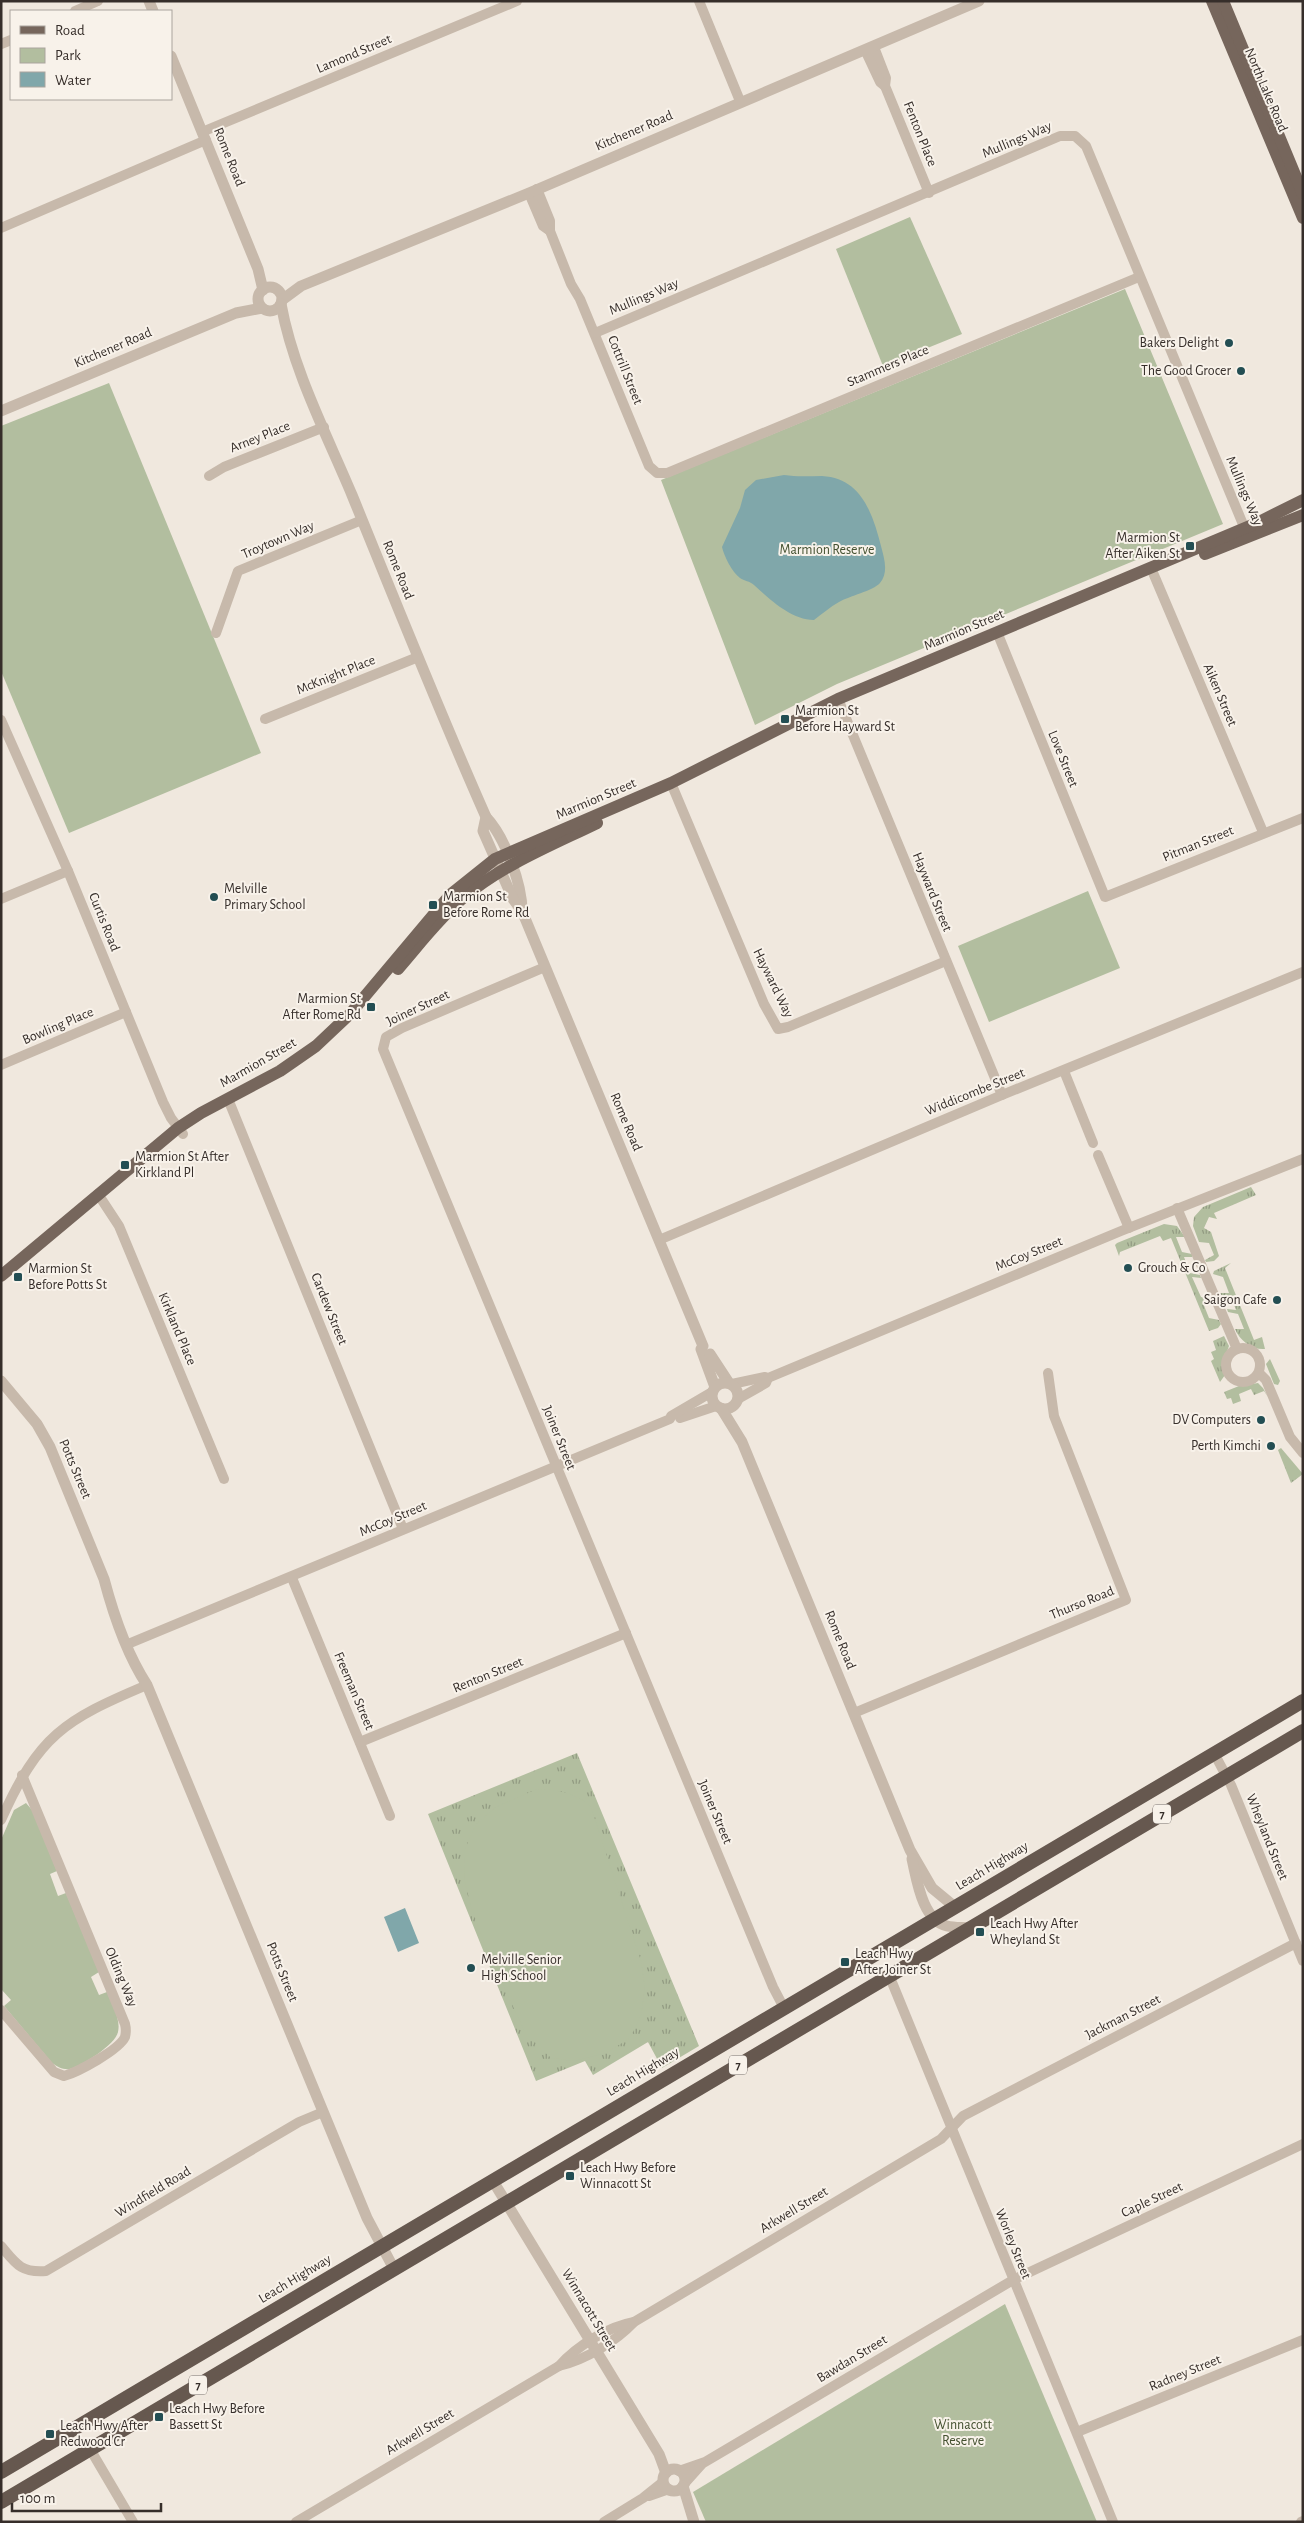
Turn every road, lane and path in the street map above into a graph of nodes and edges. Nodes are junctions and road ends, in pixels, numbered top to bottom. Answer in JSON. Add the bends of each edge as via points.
{"nodes":[{"id":1,"x":98,"y":1,"type":"edge"},
{"id":2,"x":517,"y":1,"type":"edge"},
{"id":3,"x":699,"y":1,"type":"edge"},
{"id":4,"x":979,"y":1,"type":"edge"},
{"id":5,"x":1212,"y":1,"type":"edge"},
{"id":6,"x":1223,"y":1,"type":"edge"},
{"id":7,"x":77,"y":10,"type":"edge"},
{"id":8,"x":869,"y":49,"type":"junction"},
{"id":9,"x":172,"y":58,"type":"edge"},
{"id":10,"x":740,"y":101,"type":"junction"},
{"id":11,"x":204,"y":136,"type":"junction"},
{"id":12,"x":533,"y":191,"type":"junction"},
{"id":13,"x":929,"y":193,"type":"junction"},
{"id":14,"x":1303,"y":194,"type":"edge"},
{"id":15,"x":1303,"y":218,"type":"edge"},
{"id":16,"x":1,"y":228,"type":"edge"},
{"id":17,"x":1139,"y":277,"type":"junction"},
{"id":18,"x":301,"y":286,"type":"junction"},
{"id":19,"x":267,"y":297,"type":"junction"},
{"id":20,"x":281,"y":302,"type":"junction"},
{"id":21,"x":286,"y":332,"type":"junction"},
{"id":22,"x":595,"y":333,"type":"junction"},
{"id":23,"x":1,"y":411,"type":"edge"},
{"id":24,"x":324,"y":427,"type":"junction"},
{"id":25,"x":649,"y":466,"type":"joint"},
{"id":26,"x":209,"y":476,"type":"dead end"},
{"id":27,"x":1303,"y":500,"type":"edge"},
{"id":28,"x":1303,"y":516,"type":"edge"},
{"id":29,"x":362,"y":520,"type":"junction"},
{"id":30,"x":1246,"y":533,"type":"junction"},
{"id":31,"x":1152,"y":572,"type":"junction"},
{"id":32,"x":216,"y":633,"type":"dead end"},
{"id":33,"x":998,"y":636,"type":"junction"},
{"id":34,"x":418,"y":657,"type":"junction"},
{"id":35,"x":839,"y":702,"type":"junction"},
{"id":36,"x":265,"y":719,"type":"dead end"},
{"id":37,"x":1,"y":720,"type":"edge"},
{"id":38,"x":4,"y":734,"type":"edge"},
{"id":39,"x":672,"y":787,"type":"junction"},
{"id":40,"x":1303,"y":818,"type":"edge"},
{"id":41,"x":1263,"y":832,"type":"junction"},
{"id":42,"x":501,"y":857,"type":"junction"},
{"id":43,"x":506,"y":869,"type":"junction"},
{"id":44,"x":68,"y":871,"type":"junction"},
{"id":45,"x":1105,"y":897,"type":"joint"},
{"id":46,"x":1,"y":899,"type":"edge"},
{"id":47,"x":946,"y":961,"type":"junction"},
{"id":48,"x":545,"y":967,"type":"junction"},
{"id":49,"x":1303,"y":972,"type":"edge"},
{"id":50,"x":126,"y":1012,"type":"junction"},
{"id":51,"x":1,"y":1065,"type":"edge"},
{"id":52,"x":1064,"y":1071,"type":"junction"},
{"id":53,"x":1002,"y":1095,"type":"junction"},
{"id":54,"x":230,"y":1102,"type":"junction"},
{"id":55,"x":180,"y":1131,"type":"junction"},
{"id":56,"x":1093,"y":1143,"type":"dead end"},
{"id":57,"x":1098,"y":1155,"type":"dead end"},
{"id":58,"x":1303,"y":1159,"type":"edge"},
{"id":59,"x":100,"y":1196,"type":"junction"},
{"id":60,"x":1177,"y":1208,"type":"junction"},
{"id":61,"x":1129,"y":1228,"type":"junction"},
{"id":62,"x":659,"y":1240,"type":"junction"},
{"id":63,"x":1,"y":1276,"type":"edge"},
{"id":64,"x":1,"y":1286,"type":"edge"},
{"id":65,"x":703,"y":1346,"type":"junction"},
{"id":66,"x":1237,"y":1348,"type":"junction"},
{"id":67,"x":1048,"y":1373,"type":"dead end"},
{"id":68,"x":1259,"y":1373,"type":"junction"},
{"id":69,"x":768,"y":1378,"type":"junction"},
{"id":70,"x":1,"y":1381,"type":"edge"},
{"id":71,"x":730,"y":1384,"type":"junction"},
{"id":72,"x":713,"y":1390,"type":"junction"},
{"id":73,"x":736,"y":1402,"type":"junction"},
{"id":74,"x":719,"y":1407,"type":"junction"},
{"id":75,"x":670,"y":1419,"type":"junction"},
{"id":76,"x":742,"y":1442,"type":"junction"},
{"id":77,"x":1303,"y":1453,"type":"edge"},
{"id":78,"x":556,"y":1468,"type":"junction"},
{"id":79,"x":224,"y":1479,"type":"dead end"},
{"id":80,"x":403,"y":1529,"type":"junction"},
{"id":81,"x":292,"y":1578,"type":"junction"},
{"id":82,"x":626,"y":1633,"type":"junction"},
{"id":83,"x":131,"y":1643,"type":"junction"},
{"id":84,"x":147,"y":1685,"type":"junction"},
{"id":85,"x":1303,"y":1701,"type":"edge"},
{"id":86,"x":854,"y":1713,"type":"junction"},
{"id":87,"x":1303,"y":1731,"type":"edge"},
{"id":88,"x":360,"y":1742,"type":"junction"},
{"id":89,"x":1214,"y":1753,"type":"junction"},
{"id":90,"x":22,"y":1775,"type":"junction"},
{"id":91,"x":1227,"y":1776,"type":"junction"},
{"id":92,"x":390,"y":1816,"type":"dead end"},
{"id":93,"x":1,"y":1820,"type":"edge"},
{"id":94,"x":910,"y":1850,"type":"junction"},
{"id":95,"x":955,"y":1907,"type":"junction"},
{"id":96,"x":935,"y":1919,"type":"junction"},
{"id":97,"x":971,"y":1928,"type":"junction"},
{"id":98,"x":1296,"y":1943,"type":"junction"},
{"id":99,"x":1303,"y":1961,"type":"edge"},
{"id":100,"x":889,"y":1976,"type":"junction"},
{"id":101,"x":784,"y":2008,"type":"junction"},
{"id":102,"x":1,"y":2010,"type":"edge"},
{"id":103,"x":323,"y":2112,"type":"junction"},
{"id":104,"x":963,"y":2116,"type":"joint"},
{"id":105,"x":952,"y":2126,"type":"junction"},
{"id":106,"x":1303,"y":2144,"type":"edge"},
{"id":107,"x":493,"y":2181,"type":"junction"},
{"id":108,"x":506,"y":2203,"type":"junction"},
{"id":109,"x":1,"y":2246,"type":"edge"},
{"id":110,"x":381,"y":2246,"type":"junction"},
{"id":111,"x":394,"y":2269,"type":"junction"},
{"id":112,"x":1013,"y":2280,"type":"junction"},
{"id":113,"x":1303,"y":2340,"type":"edge"},
{"id":114,"x":593,"y":2346,"type":"junction"},
{"id":115,"x":1077,"y":2432,"type":"junction"},
{"id":116,"x":90,"y":2449,"type":"junction"},
{"id":117,"x":1,"y":2472,"type":"edge"},
{"id":118,"x":674,"y":2480,"type":"junction"},
{"id":119,"x":1,"y":2502,"type":"edge"},
{"id":120,"x":692,"y":2516,"type":"edge"},
{"id":121,"x":133,"y":2522,"type":"edge"},
{"id":122,"x":296,"y":2522,"type":"edge"},
{"id":123,"x":604,"y":2522,"type":"edge"},
{"id":124,"x":1113,"y":2522,"type":"edge"}],
"edges":[{"from":1,"to":7,"type":"street"},
{"from":2,"to":11,"type":"street","name":"Lamond Street"},
{"from":3,"to":10,"type":"street"},
{"from":4,"to":8,"type":"street","name":"Kitchener Road"},
{"from":5,"to":15,"type":"main road","name":"North Lake Road"},
{"from":6,"to":14,"type":"main road","name":"North Lake Road"},
{"from":8,"to":10,"type":"street","name":"Kitchener Road"},
{"from":8,"to":13,"type":"street","name":"Fenton Place","via":[[886,78],[885,86]]},
{"from":9,"to":11,"type":"street","name":"Rome Road"},
{"from":10,"to":12,"type":"street","name":"Kitchener Road"},
{"from":11,"to":16,"type":"street","name":"Lamond Street"},
{"from":11,"to":19,"type":"street","name":"Rome Road"},
{"from":12,"to":18,"type":"street","name":"Kitchener Road"},
{"from":12,"to":22,"type":"street","name":"Cottrill Street","via":[[550,221],[550,231]]},
{"from":13,"to":17,"type":"street","name":"Mullings Way","via":[[1060,136],[1075,136],[1086,146]]},
{"from":13,"to":22,"type":"street","name":"Mullings Way"},
{"from":17,"to":25,"type":"street","name":"Stammers Place","via":[[667,474],[657,473]]},
{"from":17,"to":30,"type":"street","name":"Mullings Way"},
{"from":18,"to":19,"type":"street","name":"Kitchener Road"},
{"from":18,"to":20,"type":"street","name":"Kitchener Road"},
{"from":19,"to":20,"type":"street","name":"Rome Road","via":[[281,294]]},
{"from":19,"to":21,"type":"street","name":"Rome Road"},
{"from":19,"to":23,"type":"street","name":"Kitchener Road"},
{"from":20,"to":21,"type":"street","name":"Rome Road"},
{"from":21,"to":24,"type":"street","name":"Rome Road"},
{"from":22,"to":25,"type":"street","name":"Cottrill Street"},
{"from":24,"to":26,"type":"street","name":"Arney Place"},
{"from":24,"to":29,"type":"street","name":"Rome Road"},
{"from":27,"to":30,"type":"main road","name":"Marmion Street"},
{"from":28,"to":30,"type":"main road","name":"Marmion Street"},
{"from":29,"to":32,"type":"street","name":"Troytown Way","via":[[238,571]]},
{"from":29,"to":34,"type":"street","name":"Rome Road"},
{"from":30,"to":31,"type":"main road","name":"Marmion Street"},
{"from":31,"to":33,"type":"main road","name":"Marmion Street"},
{"from":31,"to":41,"type":"street","name":"Aiken Street"},
{"from":33,"to":35,"type":"main road","name":"Marmion Street"},
{"from":33,"to":45,"type":"street","name":"Love Street"},
{"from":34,"to":36,"type":"street","name":"McKnight Place"},
{"from":34,"to":42,"type":"street","name":"Rome Road","via":[[486,817],[483,831]]},
{"from":35,"to":39,"type":"main road","name":"Marmion Street"},
{"from":35,"to":47,"type":"street","name":"Hayward Street"},
{"from":37,"to":38,"type":"street","name":"Curtis Road"},
{"from":38,"to":44,"type":"street","name":"Curtis Road"},
{"from":39,"to":42,"type":"main road","name":"Marmion Street"},
{"from":39,"to":43,"type":"main road","name":"Marmion Street"},
{"from":39,"to":47,"type":"street","name":"Hayward Way","via":[[764,1004],[778,1029]]},
{"from":40,"to":41,"type":"street","name":"Pitman Street"},
{"from":41,"to":45,"type":"street","name":"Pitman Street"},
{"from":42,"to":43,"type":"street","name":"Rome Road"},
{"from":42,"to":54,"type":"main road","name":"Marmion Street","via":[[450,895],[333,1031],[280,1071]]},
{"from":43,"to":48,"type":"street","name":"Rome Road","via":[[513,899],[522,911]]},
{"from":43,"to":54,"type":"main road","name":"Marmion Street","via":[[456,904],[360,1014],[325,1049],[289,1075]]},
{"from":44,"to":46,"type":"street"},
{"from":44,"to":50,"type":"street","name":"Curtis Road"},
{"from":47,"to":53,"type":"street","name":"Hayward Street"},
{"from":48,"to":62,"type":"street","name":"Rome Road"},
{"from":48,"to":78,"type":"street","name":"Joiner Street","via":[[402,1028],[386,1037],[383,1049]]},
{"from":49,"to":52,"type":"street","name":"Widdicombe Street"},
{"from":50,"to":51,"type":"street","name":"Bowling Place"},
{"from":50,"to":55,"type":"street","name":"Curtis Road","via":[[163,1102]]},
{"from":52,"to":53,"type":"street","name":"Widdicombe Street"},
{"from":52,"to":56,"type":"street"},
{"from":53,"to":62,"type":"street","name":"Widdicombe Street"},
{"from":54,"to":55,"type":"main road","name":"Marmion Street"},
{"from":54,"to":80,"type":"street","name":"Cardew Street"},
{"from":55,"to":59,"type":"main road","name":"Marmion Street"},
{"from":57,"to":61,"type":"street"},
{"from":58,"to":60,"type":"street","name":"McCoy Street"},
{"from":59,"to":63,"type":"main road","name":"Marmion Street"},
{"from":59,"to":64,"type":"main road","name":"Marmion Street"},
{"from":59,"to":79,"type":"street","name":"Kirkland Place","via":[[119,1226]]},
{"from":60,"to":61,"type":"street","name":"McCoy Street"},
{"from":60,"to":66,"type":"street"},
{"from":61,"to":69,"type":"street","name":"McCoy Street"},
{"from":62,"to":65,"type":"street","name":"Rome Road"},
{"from":65,"to":71,"type":"street","name":"Rome Road","via":[[707,1347]]},
{"from":65,"to":72,"type":"street","name":"Rome Road","via":[[701,1349]]},
{"from":66,"to":68,"type":"street","via":[[1256,1352],[1261,1361]]},
{"from":66,"to":68,"type":"street","via":[[1227,1360],[1229,1374],[1242,1382],[1252,1380]]},
{"from":67,"to":86,"type":"street","name":"Thurso Road","via":[[1054,1416],[1126,1600]]},
{"from":68,"to":77,"type":"street","via":[[1266,1380],[1290,1437]]},
{"from":69,"to":71,"type":"street","name":"McCoy Street"},
{"from":69,"to":73,"type":"street","name":"McCoy Street","via":[[766,1383]]},
{"from":70,"to":83,"type":"street","name":"Potts Street","via":[[37,1424],[50,1447],[110,1600]]},
{"from":71,"to":72,"type":"street","via":[[722,1383]]},
{"from":71,"to":73,"type":"street","via":[[738,1392]]},
{"from":72,"to":74,"type":"street","via":[[712,1399]]},
{"from":72,"to":75,"type":"street","name":"McCoy Street"},
{"from":73,"to":74,"type":"street","via":[[728,1408]]},
{"from":73,"to":76,"type":"street","name":"Rome Road"},
{"from":74,"to":75,"type":"street","name":"McCoy Street","via":[[673,1421]]},
{"from":74,"to":76,"type":"street","name":"Rome Road"},
{"from":75,"to":78,"type":"street","name":"McCoy Street"},
{"from":76,"to":86,"type":"street","name":"Rome Road"},
{"from":78,"to":80,"type":"street","name":"McCoy Street"},
{"from":78,"to":82,"type":"street","name":"Joiner Street"},
{"from":80,"to":81,"type":"street","name":"McCoy Street"},
{"from":81,"to":83,"type":"street","name":"McCoy Street"},
{"from":81,"to":88,"type":"street","name":"Freeman Street"},
{"from":82,"to":88,"type":"street","name":"Renton Street"},
{"from":82,"to":101,"type":"street","name":"Joiner Street"},
{"from":83,"to":84,"type":"street","name":"Potts Street","via":[[139,1672]]},
{"from":84,"to":90,"type":"street","via":[[98,1705],[76,1718],[54,1735]]},
{"from":84,"to":103,"type":"street","name":"Potts Street"},
{"from":85,"to":89,"type":"highway","name":"Leach Highway","number":"7"},
{"from":86,"to":94,"type":"street","name":"Rome Road"},
{"from":87,"to":91,"type":"highway","number":"7"},
{"from":88,"to":92,"type":"street","name":"Freeman Street"},
{"from":89,"to":91,"type":"street","name":"Wheyland Street"},
{"from":89,"to":95,"type":"highway","name":"Leach Highway","number":"7"},
{"from":90,"to":93,"type":"street"},
{"from":90,"to":102,"type":"street","name":"Olding Way","via":[[126,2024],[126,2036],[118,2046],[75,2073],[64,2076],[54,2072]]},
{"from":91,"to":97,"type":"highway","number":"7"},
{"from":91,"to":98,"type":"street","name":"Wheyland Street"},
{"from":94,"to":95,"type":"street","name":"Rome Road","via":[[932,1888]]},
{"from":94,"to":96,"type":"street","name":"Rome Road","via":[[925,1904]]},
{"from":95,"to":96,"type":"highway","name":"Leach Highway","number":"7"},
{"from":96,"to":97,"type":"street","via":[[947,1926]]},
{"from":96,"to":101,"type":"highway","name":"Leach Highway","number":"7"},
{"from":97,"to":100,"type":"highway","number":"7"},
{"from":98,"to":99,"type":"street","name":"Wheyland Street"},
{"from":98,"to":104,"type":"street","name":"Jackman Street"},
{"from":100,"to":105,"type":"street","name":"Worley Street"},
{"from":100,"to":108,"type":"highway","number":"7"},
{"from":101,"to":107,"type":"highway","name":"Leach Highway","number":"7"},
{"from":103,"to":109,"type":"street","name":"Windfield Road","via":[[299,2122],[46,2271],[32,2272],[18,2266]]},
{"from":103,"to":110,"type":"street","name":"Potts Street"},
{"from":104,"to":105,"type":"street","name":"Arkwell Street"},
{"from":105,"to":112,"type":"street","name":"Worley Street"},
{"from":105,"to":114,"type":"street","name":"Arkwell Street","via":[[941,2139],[634,2322],[619,2325]]},
{"from":106,"to":112,"type":"street","name":"Caple Street"},
{"from":107,"to":108,"type":"street","name":"Winnacott Street"},
{"from":107,"to":110,"type":"highway","name":"Leach Highway","number":"7"},
{"from":108,"to":111,"type":"highway","number":"7"},
{"from":108,"to":114,"type":"street","name":"Winnacott Street"},
{"from":110,"to":111,"type":"street","name":"Potts Street"},
{"from":110,"to":117,"type":"highway","name":"Leach Highway","number":"7"},
{"from":111,"to":116,"type":"highway","number":"7"},
{"from":112,"to":115,"type":"street","name":"Worley Street"},
{"from":112,"to":118,"type":"street","name":"Bawdan Street"},
{"from":113,"to":115,"type":"street","name":"Radney Street"},
{"from":114,"to":118,"type":"street","name":"Winnacott Street"},
{"from":114,"to":122,"type":"street","name":"Arkwell Street","via":[[568,2356],[559,2366]]},
{"from":115,"to":124,"type":"street","name":"Worley Street"},
{"from":116,"to":119,"type":"highway","number":"7"},
{"from":116,"to":121,"type":"street"},
{"from":118,"to":120,"type":"street","name":"Winnacott Street"},
{"from":118,"to":123,"type":"street","name":"Bawdan Street"}]}
